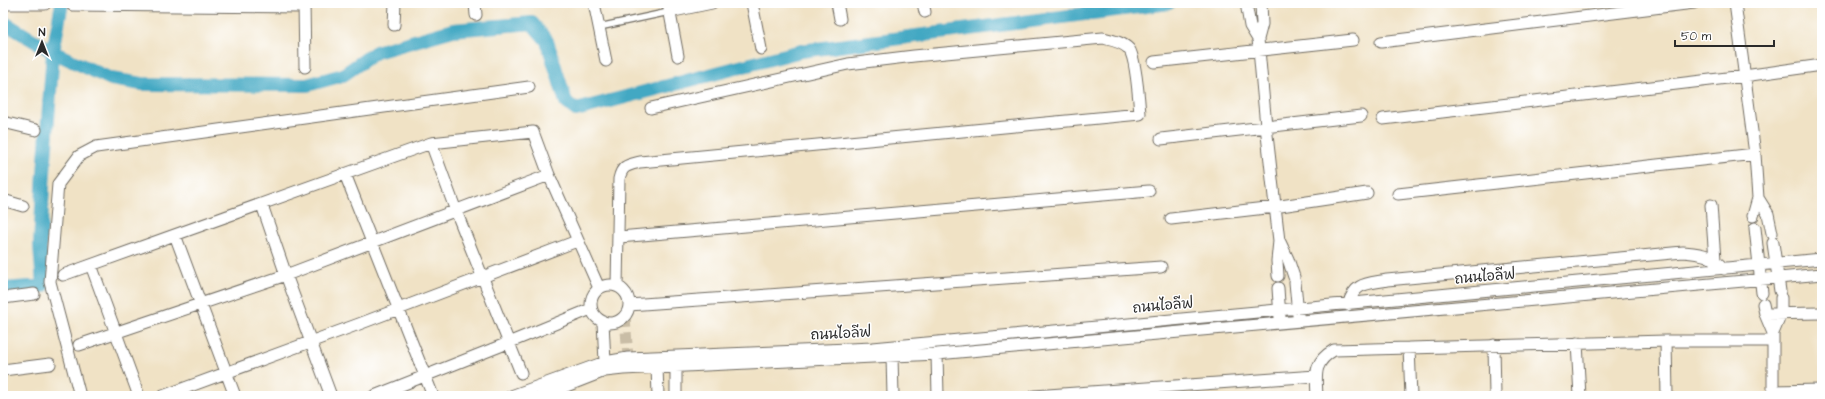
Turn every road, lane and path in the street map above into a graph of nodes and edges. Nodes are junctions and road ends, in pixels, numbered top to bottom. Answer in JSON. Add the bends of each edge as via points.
{"nodes":[{"id":1,"x":395,"y":3,"type":"edge"},
{"id":2,"x":475,"y":3,"type":"edge"},
{"id":3,"x":594,"y":3,"type":"edge"},
{"id":4,"x":712,"y":3,"type":"edge"},
{"id":5,"x":752,"y":3,"type":"edge"},
{"id":6,"x":837,"y":3,"type":"edge"},
{"id":7,"x":1694,"y":3,"type":"edge"},
{"id":8,"x":1735,"y":3,"type":"edge"},
{"id":9,"x":3,"y":4,"type":"edge"},
{"id":10,"x":45,"y":4,"type":"dead end"},
{"id":11,"x":72,"y":5,"type":"dead end"},
{"id":12,"x":211,"y":5,"type":"edge"},
{"id":13,"x":304,"y":5,"type":"edge"},
{"id":14,"x":668,"y":7,"type":"edge"},
{"id":15,"x":1262,"y":7,"type":"edge"},
{"id":16,"x":1246,"y":8,"type":"edge"},
{"id":17,"x":476,"y":15,"type":"dead end"},
{"id":18,"x":840,"y":19,"type":"dead end"},
{"id":19,"x":394,"y":25,"type":"dead end"},
{"id":20,"x":599,"y":27,"type":"junction"},
{"id":21,"x":1258,"y":39,"type":"junction"},
{"id":22,"x":1353,"y":40,"type":"dead end"},
{"id":23,"x":1381,"y":42,"type":"dead end"},
{"id":24,"x":761,"y":49,"type":"dead end"},
{"id":25,"x":1259,"y":51,"type":"junction"},
{"id":26,"x":678,"y":56,"type":"dead end"},
{"id":27,"x":606,"y":61,"type":"dead end"},
{"id":28,"x":1154,"y":62,"type":"dead end"},
{"id":29,"x":1822,"y":65,"type":"edge"},
{"id":30,"x":305,"y":67,"type":"dead end"},
{"id":31,"x":1744,"y":76,"type":"junction"},
{"id":32,"x":529,"y":87,"type":"dead end"},
{"id":33,"x":651,"y":108,"type":"dead end"},
{"id":34,"x":1361,"y":116,"type":"dead end"},
{"id":35,"x":1383,"y":119,"type":"dead end"},
{"id":36,"x":3,"y":122,"type":"edge"},
{"id":37,"x":1266,"y":126,"type":"junction"},
{"id":38,"x":36,"y":130,"type":"dead end"},
{"id":39,"x":1161,"y":139,"type":"dead end"},
{"id":40,"x":431,"y":143,"type":"junction"},
{"id":41,"x":1755,"y":154,"type":"junction"},
{"id":42,"x":345,"y":174,"type":"junction"},
{"id":43,"x":549,"y":175,"type":"junction"},
{"id":44,"x":1149,"y":191,"type":"dead end"},
{"id":45,"x":1367,"y":193,"type":"dead end"},
{"id":46,"x":1398,"y":194,"type":"dead end"},
{"id":47,"x":1758,"y":198,"type":"junction"},
{"id":48,"x":3,"y":200,"type":"edge"},
{"id":49,"x":262,"y":205,"type":"junction"},
{"id":50,"x":1711,"y":205,"type":"dead end"},
{"id":51,"x":23,"y":206,"type":"dead end"},
{"id":52,"x":1274,"y":206,"type":"junction"},
{"id":53,"x":456,"y":211,"type":"junction"},
{"id":54,"x":1754,"y":216,"type":"dead end"},
{"id":55,"x":1171,"y":219,"type":"dead end"},
{"id":56,"x":1755,"y":228,"type":"dead end"},
{"id":57,"x":175,"y":235,"type":"junction"},
{"id":58,"x":619,"y":236,"type":"junction"},
{"id":59,"x":577,"y":241,"type":"junction"},
{"id":60,"x":1279,"y":241,"type":"junction"},
{"id":61,"x":373,"y":243,"type":"junction"},
{"id":62,"x":1822,"y":259,"type":"edge"},
{"id":63,"x":1715,"y":260,"type":"junction"},
{"id":64,"x":1777,"y":264,"type":"junction"},
{"id":65,"x":91,"y":265,"type":"junction"},
{"id":66,"x":1759,"y":266,"type":"junction"},
{"id":67,"x":1160,"y":267,"type":"dead end"},
{"id":68,"x":1724,"y":269,"type":"junction"},
{"id":69,"x":1822,"y":274,"type":"edge"},
{"id":70,"x":63,"y":275,"type":"dead end"},
{"id":71,"x":286,"y":275,"type":"junction"},
{"id":72,"x":1278,"y":276,"type":"dead end"},
{"id":73,"x":1779,"y":276,"type":"junction"},
{"id":74,"x":484,"y":278,"type":"junction"},
{"id":75,"x":1760,"y":278,"type":"junction"},
{"id":76,"x":617,"y":286,"type":"junction"},
{"id":77,"x":600,"y":288,"type":"junction"},
{"id":78,"x":1278,"y":288,"type":"dead end"},
{"id":79,"x":34,"y":294,"type":"dead end"},
{"id":80,"x":3,"y":298,"type":"edge"},
{"id":81,"x":201,"y":304,"type":"junction"},
{"id":82,"x":1763,"y":304,"type":"junction"},
{"id":83,"x":629,"y":305,"type":"junction"},
{"id":84,"x":1348,"y":305,"type":"junction"},
{"id":85,"x":399,"y":309,"type":"junction"},
{"id":86,"x":591,"y":309,"type":"junction"},
{"id":87,"x":1298,"y":309,"type":"junction"},
{"id":88,"x":1280,"y":311,"type":"junction"},
{"id":89,"x":1822,"y":313,"type":"edge"},
{"id":90,"x":1781,"y":314,"type":"junction"},
{"id":91,"x":1299,"y":321,"type":"junction"},
{"id":92,"x":603,"y":322,"type":"junction"},
{"id":93,"x":1281,"y":323,"type":"junction"},
{"id":94,"x":115,"y":333,"type":"junction"},
{"id":95,"x":1773,"y":337,"type":"junction"},
{"id":96,"x":310,"y":341,"type":"junction"},
{"id":97,"x":1666,"y":341,"type":"junction"},
{"id":98,"x":1577,"y":343,"type":"junction"},
{"id":99,"x":508,"y":344,"type":"junction"},
{"id":100,"x":79,"y":345,"type":"dead end"},
{"id":101,"x":1494,"y":345,"type":"junction"},
{"id":102,"x":1409,"y":348,"type":"junction"},
{"id":103,"x":937,"y":354,"type":"junction"},
{"id":104,"x":892,"y":356,"type":"junction"},
{"id":105,"x":605,"y":362,"type":"junction"},
{"id":106,"x":50,"y":364,"type":"dead end"},
{"id":107,"x":658,"y":366,"type":"junction"},
{"id":108,"x":676,"y":366,"type":"junction"},
{"id":109,"x":3,"y":370,"type":"edge"},
{"id":110,"x":226,"y":373,"type":"junction"},
{"id":111,"x":520,"y":373,"type":"dead end"},
{"id":112,"x":425,"y":376,"type":"junction"},
{"id":113,"x":1316,"y":376,"type":"junction"},
{"id":114,"x":1822,"y":390,"type":"edge"},
{"id":115,"x":1773,"y":393,"type":"edge"},
{"id":116,"x":80,"y":396,"type":"edge"},
{"id":117,"x":139,"y":396,"type":"edge"},
{"id":118,"x":163,"y":396,"type":"edge"},
{"id":119,"x":235,"y":396,"type":"edge"},
{"id":120,"x":331,"y":396,"type":"edge"},
{"id":121,"x":374,"y":396,"type":"edge"},
{"id":122,"x":433,"y":396,"type":"edge"},
{"id":123,"x":511,"y":396,"type":"edge"},
{"id":124,"x":541,"y":396,"type":"edge"},
{"id":125,"x":658,"y":396,"type":"edge"},
{"id":126,"x":676,"y":396,"type":"edge"},
{"id":127,"x":894,"y":396,"type":"edge"},
{"id":128,"x":938,"y":396,"type":"edge"},
{"id":129,"x":1034,"y":396,"type":"edge"},
{"id":130,"x":1040,"y":396,"type":"edge"},
{"id":131,"x":1317,"y":396,"type":"edge"},
{"id":132,"x":1411,"y":396,"type":"edge"},
{"id":133,"x":1495,"y":396,"type":"edge"},
{"id":134,"x":1580,"y":396,"type":"edge"},
{"id":135,"x":1667,"y":396,"type":"edge"}],
"edges":[{"from":1,"to":19,"type":"street"},
{"from":2,"to":17,"type":"street"},
{"from":3,"to":20,"type":"street"},
{"from":4,"to":14,"type":"street"},
{"from":5,"to":24,"type":"street"},
{"from":6,"to":18,"type":"street"},
{"from":7,"to":23,"type":"street"},
{"from":8,"to":31,"type":"street"},
{"from":9,"to":10,"type":"street"},
{"from":11,"to":12,"type":"street"},
{"from":12,"to":13,"type":"street"},
{"from":13,"to":30,"type":"street"},
{"from":14,"to":20,"type":"lane"},
{"from":14,"to":26,"type":"street"},
{"from":15,"to":21,"type":"street","via":[[1262,24]]},
{"from":16,"to":21,"type":"street","via":[[1250,26]]},
{"from":20,"to":27,"type":"street"},
{"from":21,"to":25,"type":"street"},
{"from":22,"to":25,"type":"street"},
{"from":25,"to":28,"type":"street"},
{"from":25,"to":37,"type":"street"},
{"from":29,"to":31,"type":"street"},
{"from":31,"to":35,"type":"street"},
{"from":31,"to":41,"type":"street"},
{"from":32,"to":116,"type":"street","via":[[96,147],[79,156],[58,184],[50,282]]},
{"from":33,"to":58,"type":"street","via":[[848,64],[1103,38],[1119,43],[1129,50],[1134,67],[1140,114],[640,162],[621,171]]},
{"from":34,"to":37,"type":"street"},
{"from":36,"to":38,"type":"street"},
{"from":37,"to":39,"type":"street"},
{"from":37,"to":52,"type":"street"},
{"from":40,"to":42,"type":"street"},
{"from":40,"to":43,"type":"street","via":[[533,132]]},
{"from":40,"to":53,"type":"street"},
{"from":41,"to":46,"type":"street"},
{"from":41,"to":47,"type":"street"},
{"from":42,"to":49,"type":"street"},
{"from":42,"to":61,"type":"street"},
{"from":43,"to":53,"type":"street"},
{"from":43,"to":59,"type":"street"},
{"from":44,"to":58,"type":"street"},
{"from":45,"to":52,"type":"street"},
{"from":47,"to":54,"type":"street"},
{"from":47,"to":64,"type":"street","via":[[1768,214]]},
{"from":48,"to":51,"type":"street"},
{"from":49,"to":57,"type":"street"},
{"from":49,"to":71,"type":"street"},
{"from":50,"to":63,"type":"street"},
{"from":52,"to":55,"type":"street"},
{"from":52,"to":60,"type":"street"},
{"from":53,"to":61,"type":"street"},
{"from":53,"to":74,"type":"street"},
{"from":56,"to":66,"type":"street"},
{"from":57,"to":65,"type":"street"},
{"from":57,"to":81,"type":"street"},
{"from":58,"to":76,"type":"street"},
{"from":59,"to":74,"type":"street"},
{"from":59,"to":77,"type":"street"},
{"from":60,"to":72,"type":"street"},
{"from":60,"to":87,"type":"street","via":[[1294,279]]},
{"from":61,"to":71,"type":"street"},
{"from":61,"to":85,"type":"street"},
{"from":62,"to":64,"type":"street","name":"ถนนไอลีฟ"},
{"from":63,"to":68,"type":"street"},
{"from":63,"to":84,"type":"street","via":[[1704,254],[1684,252],[1387,280],[1356,288]]},
{"from":64,"to":66,"type":"street","name":"ถนนไอลีฟ"},
{"from":64,"to":73,"type":"street"},
{"from":65,"to":70,"type":"street"},
{"from":65,"to":94,"type":"street"},
{"from":66,"to":68,"type":"street","name":"ถนนไอลีฟ"},
{"from":66,"to":75,"type":"street"},
{"from":67,"to":83,"type":"street"},
{"from":68,"to":84,"type":"street","name":"ถนนไอลีฟ"},
{"from":69,"to":73,"type":"street","name":"ถนนไอลีฟ"},
{"from":71,"to":81,"type":"street"},
{"from":71,"to":96,"type":"street"},
{"from":73,"to":75,"type":"street","name":"ถนนไอลีฟ"},
{"from":73,"to":90,"type":"street"},
{"from":74,"to":85,"type":"street"},
{"from":74,"to":99,"type":"street"},
{"from":75,"to":82,"type":"street"},
{"from":75,"to":91,"type":"street","name":"ถนนไอลีฟ"},
{"from":76,"to":77,"type":"street"},
{"from":76,"to":83,"type":"street","via":[[626,294]]},
{"from":77,"to":86,"type":"street","via":[[592,297]]},
{"from":78,"to":88,"type":"street"},
{"from":79,"to":80,"type":"street"},
{"from":81,"to":94,"type":"street"},
{"from":81,"to":110,"type":"street"},
{"from":82,"to":90,"type":"street"},
{"from":82,"to":95,"type":"street"},
{"from":83,"to":92,"type":"street","via":[[628,311],[620,320]]},
{"from":84,"to":87,"type":"street","name":"ถนนไอลีฟ"},
{"from":85,"to":96,"type":"street"},
{"from":85,"to":112,"type":"street"},
{"from":86,"to":92,"type":"street"},
{"from":86,"to":99,"type":"street"},
{"from":87,"to":88,"type":"street","name":"ถนนไอลีฟ"},
{"from":87,"to":91,"type":"street"},
{"from":88,"to":93,"type":"street"},
{"from":88,"to":105,"type":"street","name":"ถนนไอลีฟ","via":[[873,348],[628,358]]},
{"from":89,"to":90,"type":"street"},
{"from":90,"to":95,"type":"street"},
{"from":91,"to":93,"type":"street","name":"ถนนไอลีฟ"},
{"from":92,"to":105,"type":"street"},
{"from":93,"to":103,"type":"street","name":"ถนนไอลีฟ"},
{"from":94,"to":100,"type":"street"},
{"from":94,"to":117,"type":"street"},
{"from":95,"to":97,"type":"street"},
{"from":95,"to":115,"type":"street"},
{"from":96,"to":110,"type":"street"},
{"from":96,"to":120,"type":"street"},
{"from":97,"to":98,"type":"street"},
{"from":97,"to":135,"type":"street"},
{"from":98,"to":101,"type":"street"},
{"from":98,"to":134,"type":"street"},
{"from":99,"to":111,"type":"street"},
{"from":99,"to":112,"type":"street"},
{"from":101,"to":102,"type":"street"},
{"from":101,"to":133,"type":"street"},
{"from":102,"to":113,"type":"street","via":[[1334,350],[1324,356],[1318,364]]},
{"from":102,"to":132,"type":"street"},
{"from":103,"to":104,"type":"street","name":"ถนนไอลีฟ"},
{"from":103,"to":128,"type":"street"},
{"from":104,"to":108,"type":"street","name":"ถนนไอลีฟ"},
{"from":104,"to":127,"type":"street"},
{"from":105,"to":123,"type":"street","name":"ถนนไอลีฟ"},
{"from":106,"to":109,"type":"street"},
{"from":107,"to":108,"type":"street","name":"ถนนไอลีฟ"},
{"from":107,"to":124,"type":"street","name":"ถนนไอลีฟ","via":[[605,371]]},
{"from":107,"to":125,"type":"street"},
{"from":108,"to":126,"type":"street"},
{"from":110,"to":118,"type":"street"},
{"from":110,"to":119,"type":"street"},
{"from":112,"to":121,"type":"street"},
{"from":112,"to":122,"type":"street"},
{"from":113,"to":130,"type":"street"},
{"from":113,"to":131,"type":"street"},
{"from":114,"to":115,"type":"street"},
{"from":129,"to":130,"type":"street"}]}
